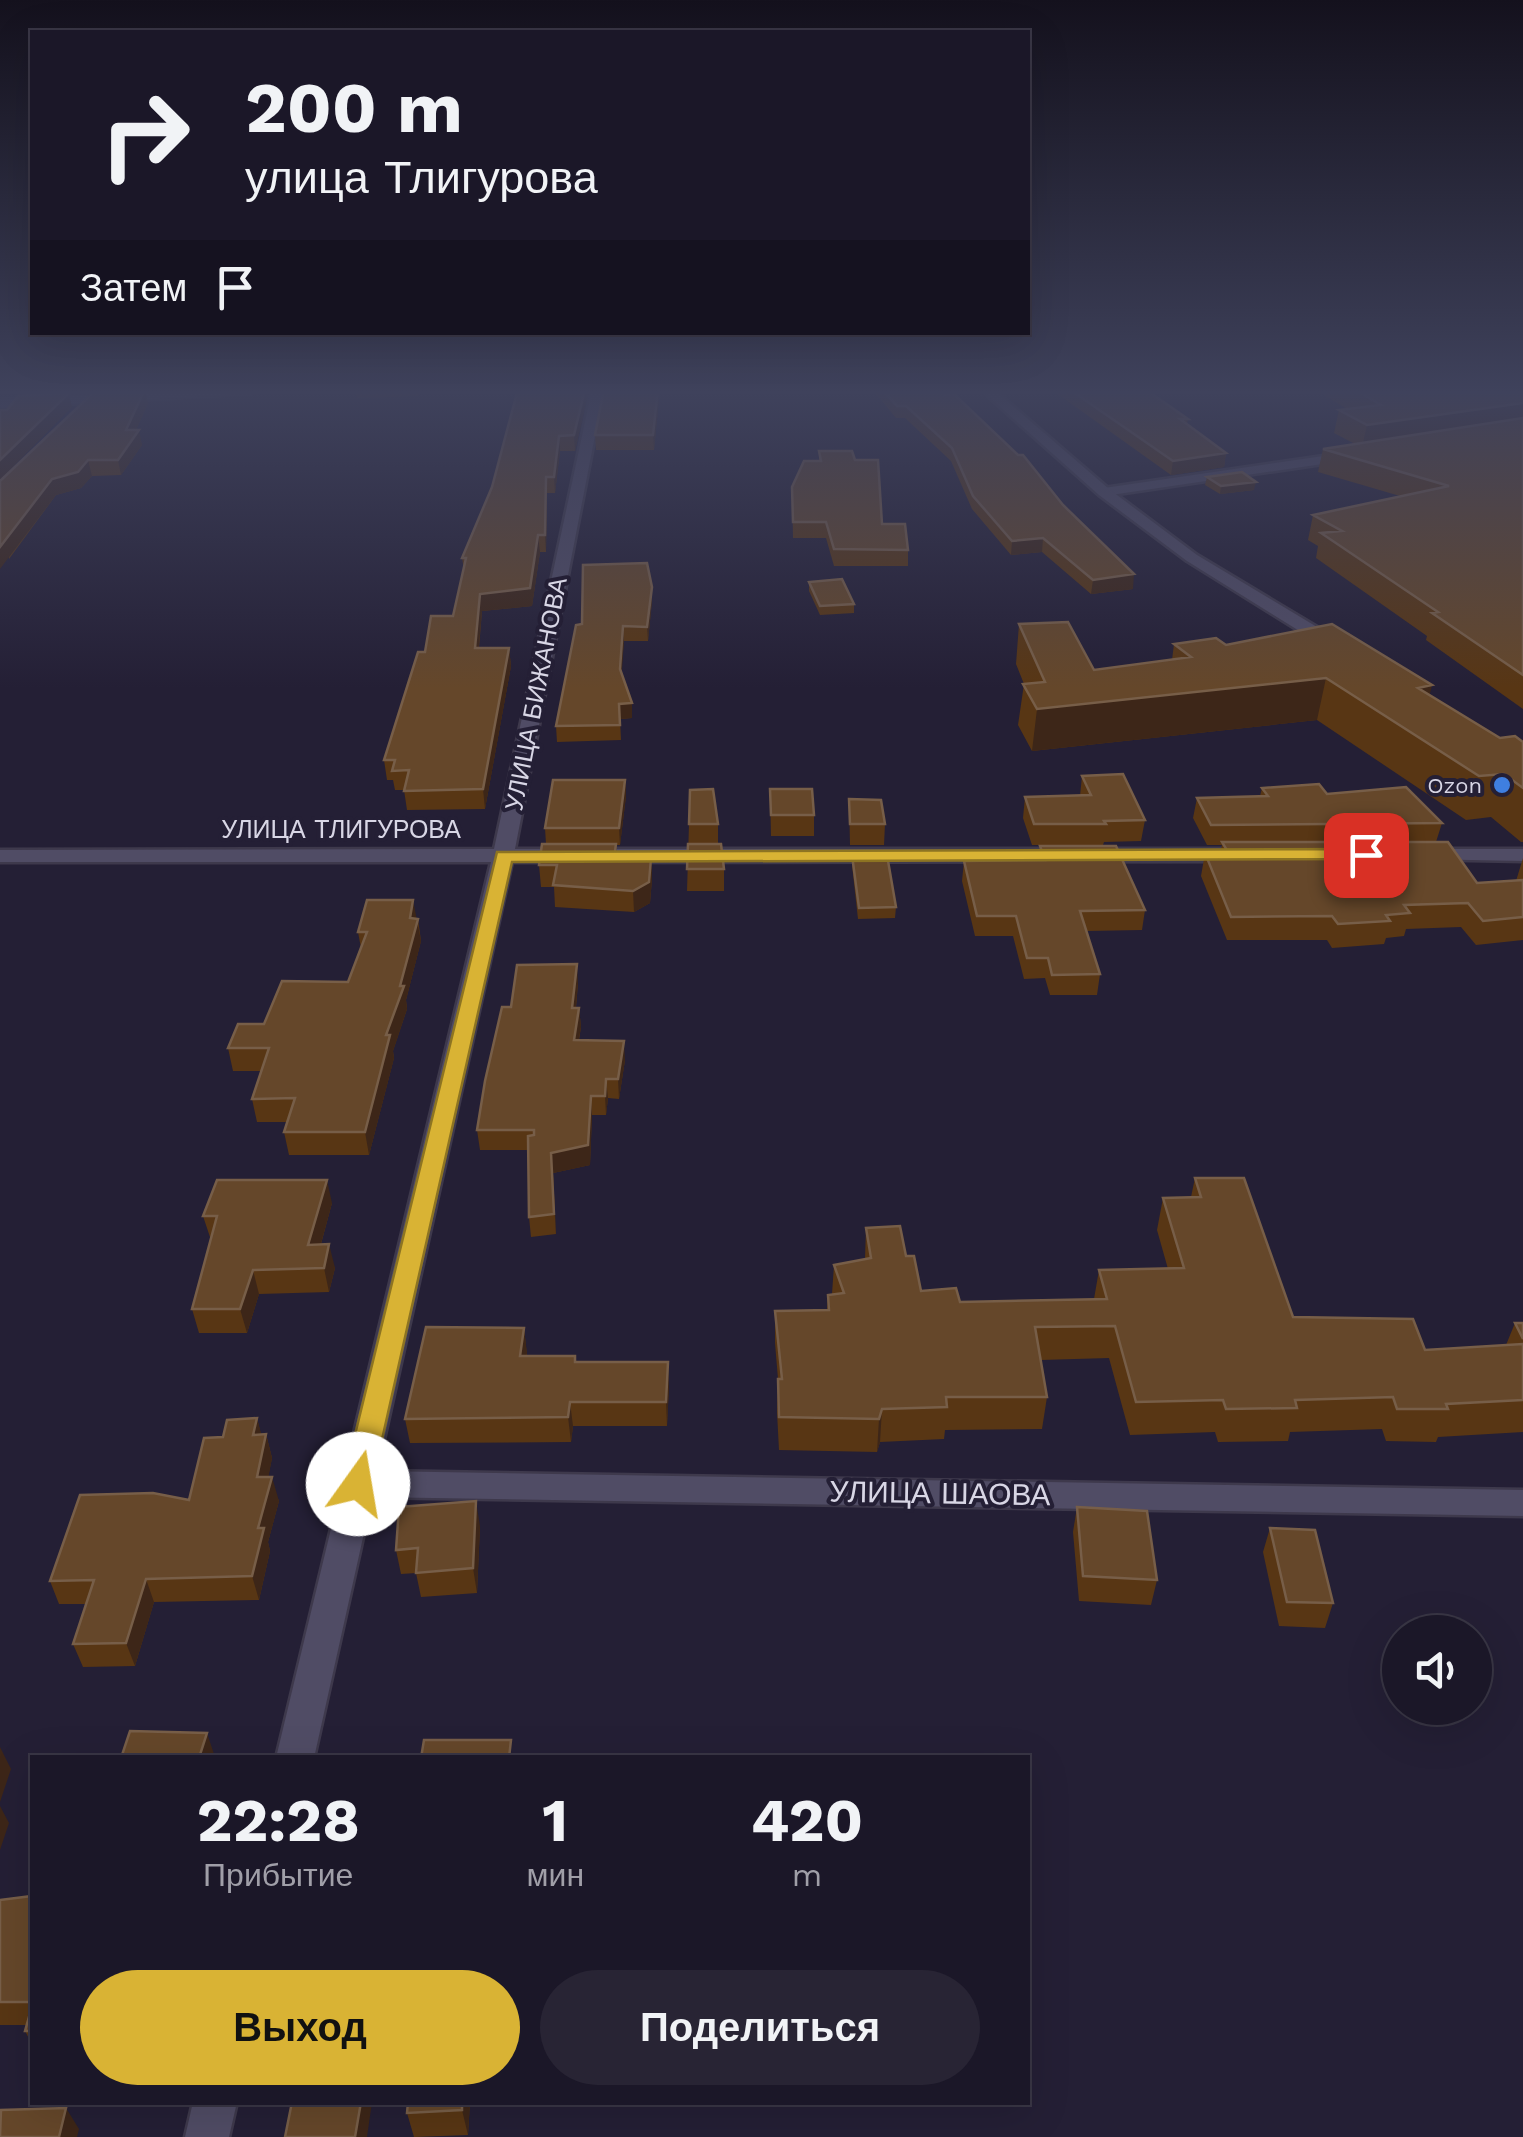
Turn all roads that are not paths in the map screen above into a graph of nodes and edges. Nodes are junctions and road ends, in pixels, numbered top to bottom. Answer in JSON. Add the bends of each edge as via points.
{"nodes":[{"id":1,"x":578,"y":489,"type":"edge"},
{"id":2,"x":1100,"y":489,"type":"edge"},
{"id":3,"x":1127,"y":489,"type":"edge"},
{"id":4,"x":1104,"y":492,"type":"junction"},
{"id":5,"x":1358,"y":660,"type":"edge"},
{"id":6,"x":1523,"y":854,"type":"edge"},
{"id":7,"x":1263,"y":855,"type":"edge"},
{"id":8,"x":1403,"y":855,"type":"edge"},
{"id":9,"x":0,"y":856,"type":"edge"},
{"id":10,"x":504,"y":856,"type":"junction"},
{"id":11,"x":358,"y":1484,"type":"junction"},
{"id":12,"x":1523,"y":1502,"type":"edge"},
{"id":13,"x":296,"y":1755,"type":"edge"},
{"id":14,"x":215,"y":2105,"type":"edge"},
{"id":15,"x":208,"y":2137,"type":"edge"}],
"edges":[{"from":1,"to":10,"type":"street","name":"УЛИЦА БИЖАНОВА"},
{"from":2,"to":4,"type":"street"},
{"from":3,"to":4,"type":"street"},
{"from":4,"to":5,"type":"street","via":[[1192,558]]},
{"from":6,"to":8,"type":"street"},
{"from":7,"to":10,"type":"street","name":"УЛИЦА ТЛИГУРОВА"},
{"from":9,"to":10,"type":"street","name":"УЛИЦА ТЛИГУРОВА"},
{"from":10,"to":11,"type":"street","name":"УЛИЦА БИЖАНОВА"},
{"from":11,"to":12,"type":"street","name":"УЛИЦА ШАОВА"},
{"from":11,"to":13,"type":"street","name":"УЛИЦА БИЖАНОВА"},
{"from":14,"to":15,"type":"street"}]}
